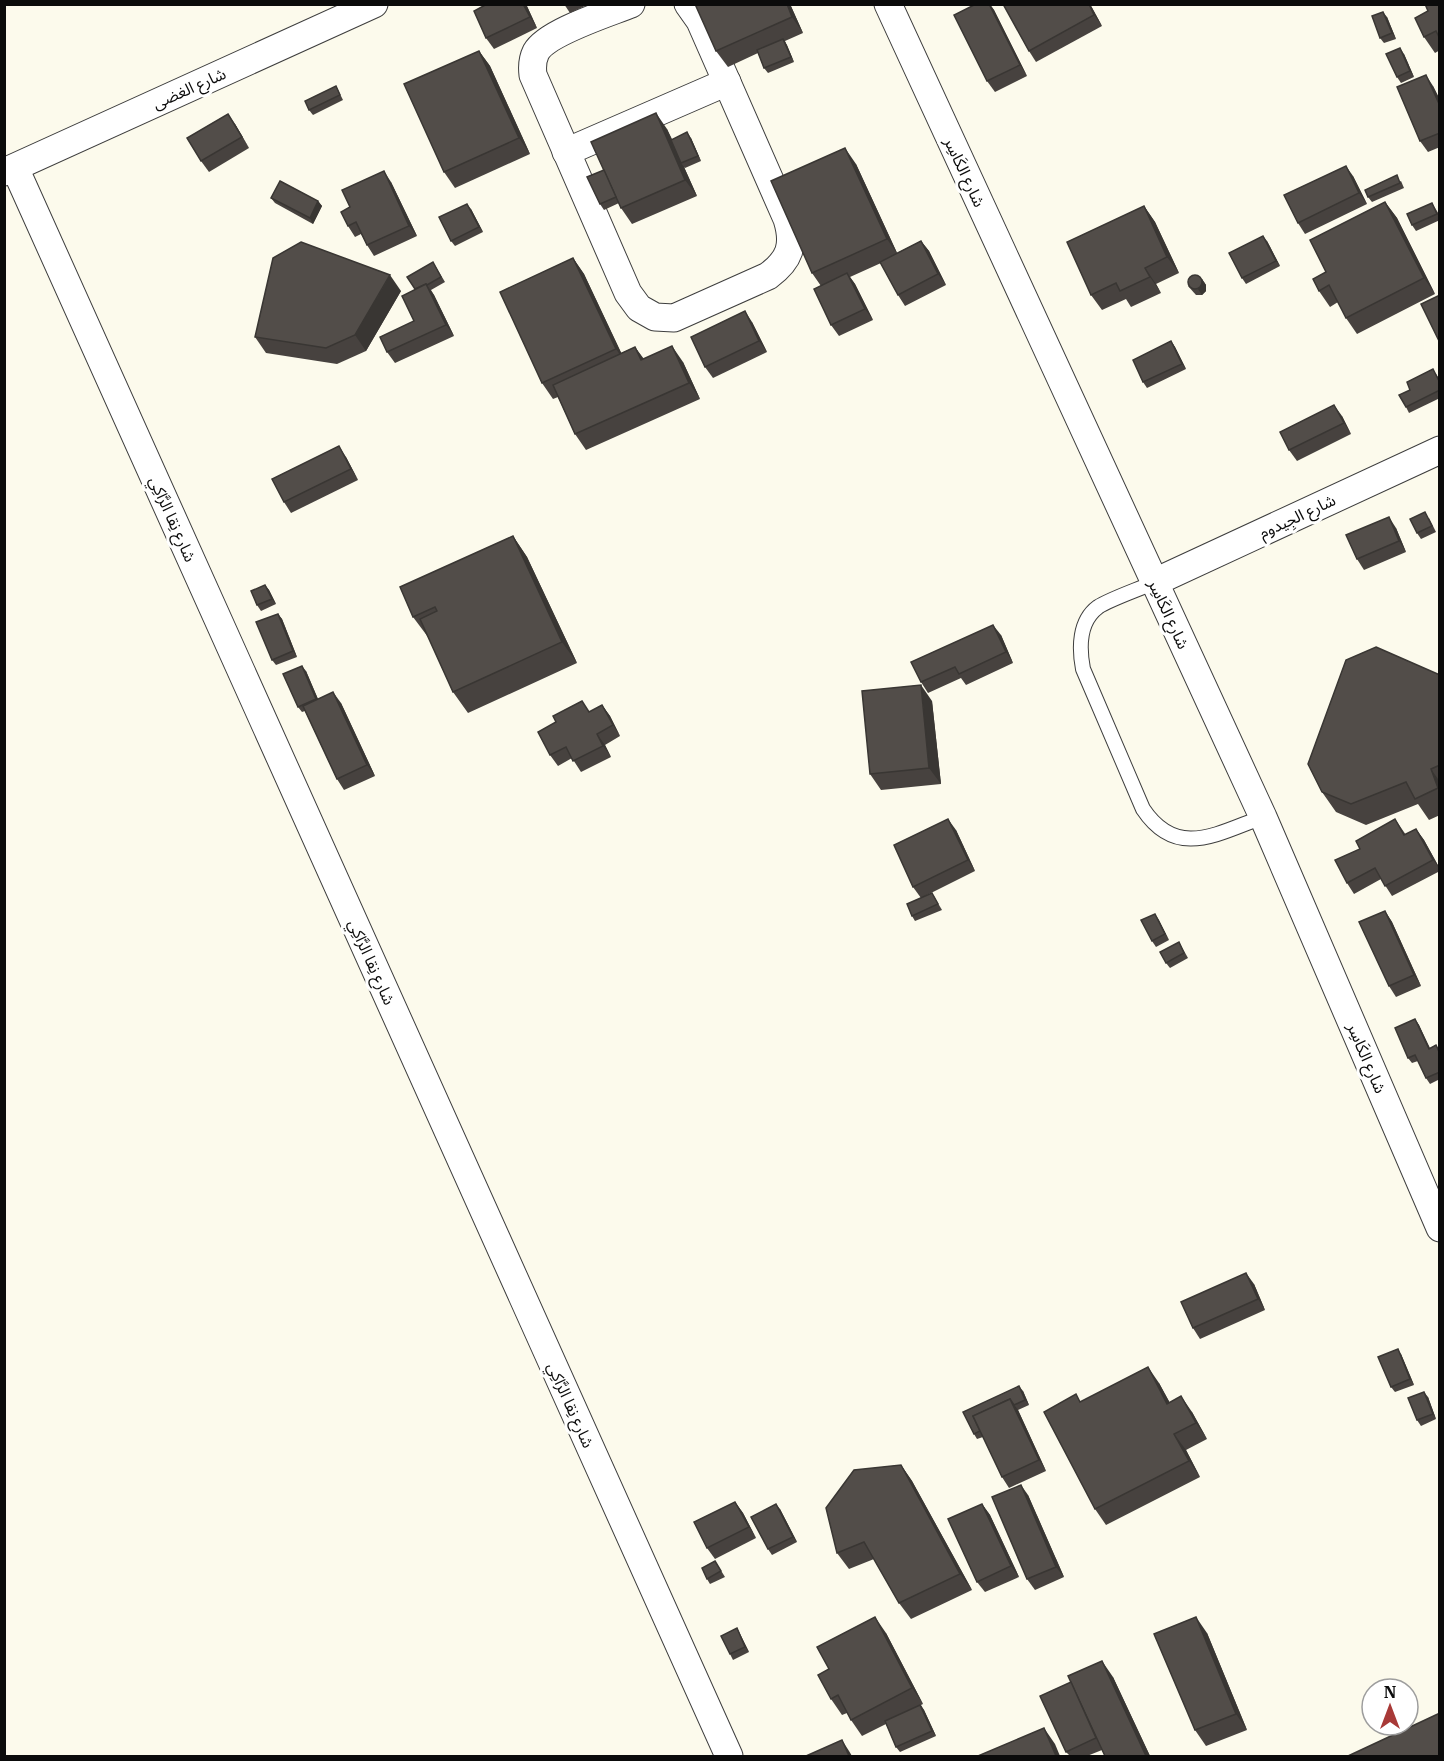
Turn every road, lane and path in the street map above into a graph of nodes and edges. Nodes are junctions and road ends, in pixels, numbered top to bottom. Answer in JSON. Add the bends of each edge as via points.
{"nodes":[{"id":1,"x":374,"y":4,"type":"edge"},
{"id":2,"x":631,"y":4,"type":"edge"},
{"id":3,"x":688,"y":4,"type":"edge"},
{"id":4,"x":888,"y":4,"type":"edge"},
{"id":5,"x":727,"y":82,"type":"junction"},
{"id":6,"x":566,"y":152,"type":"junction"},
{"id":7,"x":10,"y":170,"type":"edge"},
{"id":8,"x":1440,"y":450,"type":"edge"},
{"id":9,"x":1155,"y":582,"type":"junction"},
{"id":10,"x":1263,"y":817,"type":"junction"},
{"id":11,"x":1440,"y":1228,"type":"edge"},
{"id":12,"x":729,"y":1756,"type":"edge"}],
"edges":[{"from":1,"to":7,"type":"street","name":"شارع الغضى"},
{"from":2,"to":6,"type":"street","via":[[586,14],[537,51],[533,75]]},
{"from":3,"to":5,"type":"street","via":[[700,21]]},
{"from":4,"to":9,"type":"street","name":"شارع الكَاسِر"},
{"from":5,"to":6,"type":"street"},
{"from":5,"to":6,"type":"street","via":[[787,219],[791,245],[779,268],[768,276],[692,312],[674,318],[655,317],[639,308],[628,293]]},
{"from":7,"to":12,"type":"street","name":"شارع نِقا الرَّاكِي"},
{"from":8,"to":9,"type":"street","name":"شارع الجِيدوم"},
{"from":9,"to":10,"type":"street","name":"شارع الكَاسِر"},
{"from":9,"to":10,"type":"lane","via":[[1098,608],[1080,643],[1083,669],[1143,809],[1168,834],[1190,840]]},
{"from":10,"to":11,"type":"street","name":"شارع الكَاسِر"}]}
